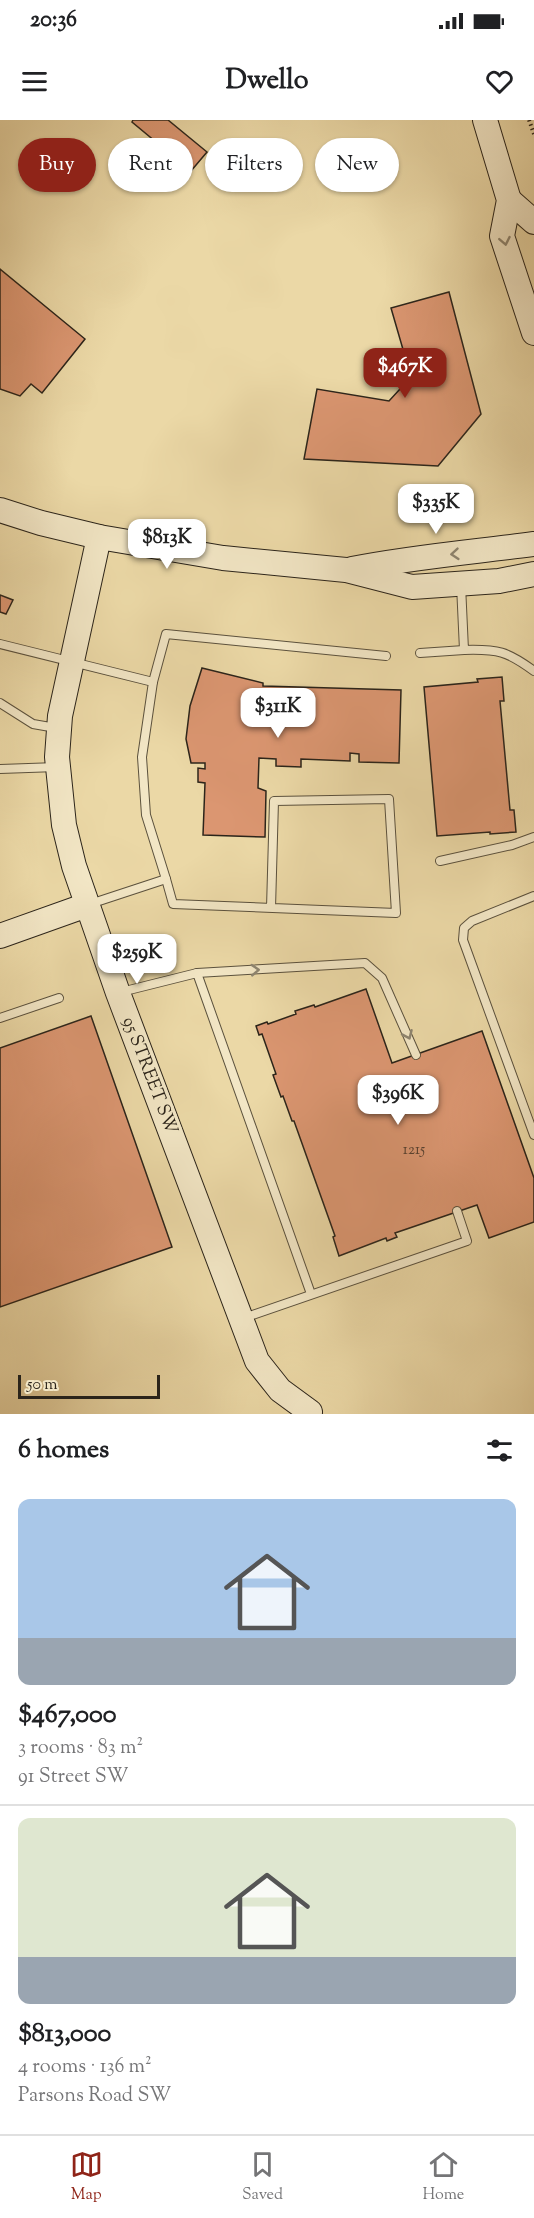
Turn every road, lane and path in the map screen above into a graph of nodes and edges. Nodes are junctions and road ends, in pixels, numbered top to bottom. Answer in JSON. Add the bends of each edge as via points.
{"nodes":[{"id":1,"x":485,"y":120,"type":"edge"},
{"id":2,"x":529,"y":120,"type":"edge"},
{"id":3,"x":534,"y":134,"type":"edge"},
{"id":4,"x":509,"y":200,"type":"junction"},
{"id":5,"x":534,"y":222,"type":"edge"},
{"id":6,"x":534,"y":333,"type":"edge"},
{"id":7,"x":0,"y":510,"type":"edge"},
{"id":8,"x":99,"y":537,"type":"junction"},
{"id":9,"x":534,"y":544,"type":"edge"},
{"id":10,"x":346,"y":570,"type":"junction"},
{"id":11,"x":534,"y":574,"type":"edge"},
{"id":12,"x":499,"y":581,"type":"junction"},
{"id":13,"x":461,"y":584,"type":"junction"},
{"id":14,"x":534,"y":591,"type":"edge"},
{"id":15,"x":0,"y":644,"type":"edge"},
{"id":16,"x":464,"y":650,"type":"junction"},
{"id":17,"x":420,"y":653,"type":"dead end"},
{"id":18,"x":386,"y":656,"type":"dead end"},
{"id":19,"x":72,"y":662,"type":"junction"},
{"id":20,"x":534,"y":671,"type":"edge"},
{"id":21,"x":153,"y":682,"type":"junction"},
{"id":22,"x":0,"y":703,"type":"edge"},
{"id":23,"x":59,"y":729,"type":"junction"},
{"id":24,"x":58,"y":767,"type":"junction"},
{"id":25,"x":0,"y":769,"type":"edge"},
{"id":26,"x":534,"y":837,"type":"edge"},
{"id":27,"x":440,"y":861,"type":"dead end"},
{"id":28,"x":165,"y":879,"type":"junction"},
{"id":29,"x":534,"y":896,"type":"edge"},
{"id":30,"x":87,"y":905,"type":"junction"},
{"id":31,"x":271,"y":908,"type":"junction"},
{"id":32,"x":0,"y":936,"type":"edge"},
{"id":33,"x":197,"y":973,"type":"junction"},
{"id":34,"x":118,"y":993,"type":"junction"},
{"id":35,"x":59,"y":998,"type":"dead end"},
{"id":36,"x":0,"y":1018,"type":"edge"},
{"id":37,"x":416,"y":1055,"type":"dead end"},
{"id":38,"x":531,"y":1117,"type":"edge"},
{"id":39,"x":534,"y":1135,"type":"edge"},
{"id":40,"x":457,"y":1211,"type":"dead end"},
{"id":41,"x":310,"y":1294,"type":"junction"},
{"id":42,"x":241,"y":1320,"type":"junction"},
{"id":43,"x":310,"y":1412,"type":"dead end"}],
"edges":[{"from":1,"to":4,"type":"street"},
{"from":2,"to":3,"type":"path"},
{"from":4,"to":5,"type":"street"},
{"from":4,"to":6,"type":"street","one_way":true,"via":[[502,236]]},
{"from":7,"to":8,"type":"street"},
{"from":8,"to":10,"type":"street","via":[[223,558]]},
{"from":8,"to":19,"type":"street","name":"95 STREET SW"},
{"from":9,"to":10,"type":"street","one_way":true,"via":[[406,558]]},
{"from":10,"to":13,"type":"street","via":[[412,587]]},
{"from":11,"to":12,"type":"street"},
{"from":12,"to":13,"type":"street"},
{"from":12,"to":14,"type":"street"},
{"from":13,"to":16,"type":"lane"},
{"from":15,"to":19,"type":"lane"},
{"from":16,"to":17,"type":"lane"},
{"from":16,"to":20,"type":"lane","via":[[505,652]]},
{"from":18,"to":21,"type":"lane","via":[[166,634]]},
{"from":19,"to":21,"type":"lane"},
{"from":19,"to":23,"type":"street","name":"95 STREET SW"},
{"from":21,"to":28,"type":"lane","via":[[142,758],[144,792],[146,815]]},
{"from":22,"to":23,"type":"lane","via":[[33,724]]},
{"from":23,"to":24,"type":"street","name":"95 STREET SW"},
{"from":24,"to":25,"type":"lane"},
{"from":24,"to":30,"type":"street","name":"95 STREET SW","via":[[64,825]]},
{"from":26,"to":27,"type":"lane"},
{"from":28,"to":30,"type":"lane"},
{"from":28,"to":31,"type":"lane","via":[[173,904]]},
{"from":29,"to":38,"type":"lane","via":[[472,921],[465,928],[463,940]]},
{"from":30,"to":32,"type":"street"},
{"from":30,"to":34,"type":"street","name":"95 STREET SW"},
{"from":31,"to":31,"type":"lane","via":[[396,913],[389,799],[274,801]]},
{"from":33,"to":34,"type":"lane"},
{"from":33,"to":37,"type":"lane","one_way":true,"via":[[365,963],[382,978]]},
{"from":33,"to":41,"type":"lane"},
{"from":34,"to":42,"type":"street","name":"95 STREET SW"},
{"from":35,"to":36,"type":"lane"},
{"from":38,"to":39,"type":"lane"},
{"from":40,"to":41,"type":"lane","via":[[467,1241]]},
{"from":41,"to":42,"type":"lane"},
{"from":42,"to":43,"type":"street","name":"95 STREET SW","via":[[257,1361],[280,1390]]}]}
